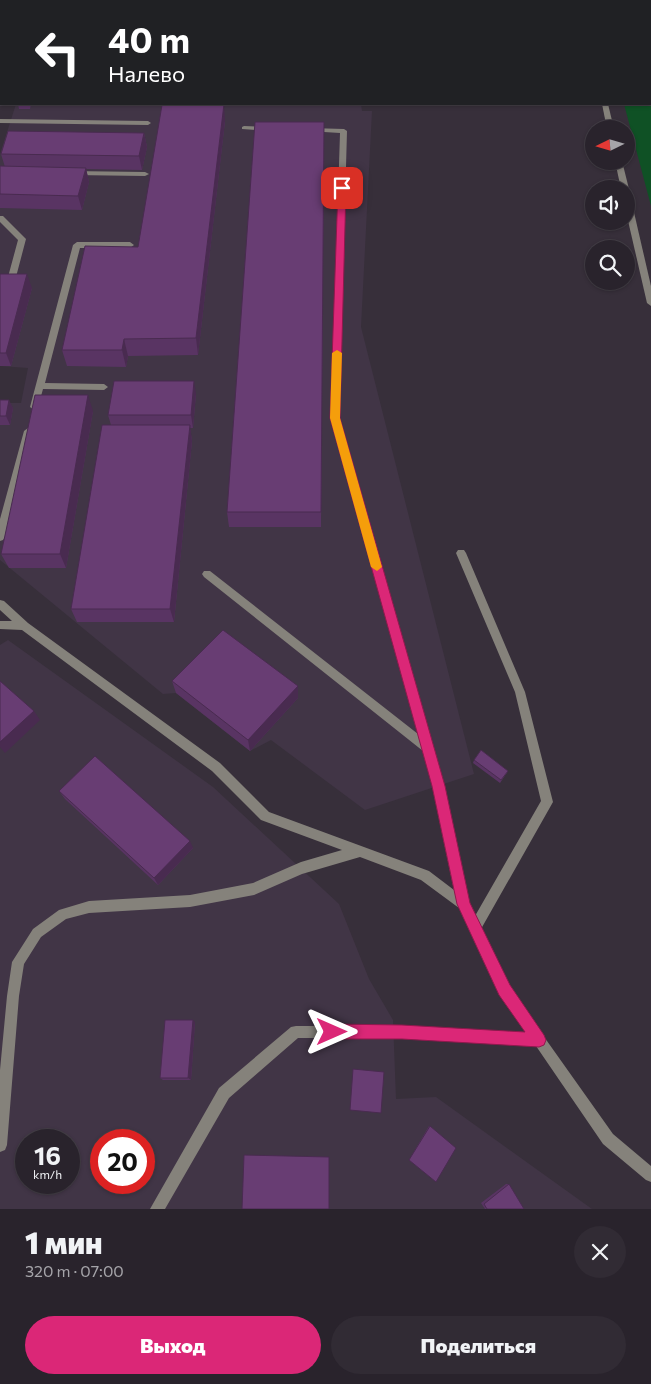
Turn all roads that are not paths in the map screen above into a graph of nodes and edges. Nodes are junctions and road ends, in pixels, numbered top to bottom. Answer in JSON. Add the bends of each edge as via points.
{"nodes":[{"id":1,"x":605,"y":105,"type":"edge"},
{"id":2,"x":609,"y":120,"type":"edge"},
{"id":3,"x":0,"y":121,"type":"edge"},
{"id":4,"x":148,"y":123,"type":"dead end"},
{"id":5,"x":244,"y":128,"type":"dead end"},
{"id":6,"x":274,"y":129,"type":"edge"},
{"id":7,"x":304,"y":130,"type":"edge"},
{"id":8,"x":68,"y":173,"type":"edge"},
{"id":9,"x":145,"y":174,"type":"dead end"},
{"id":10,"x":0,"y":218,"type":"edge"},
{"id":11,"x":634,"y":230,"type":"edge"},
{"id":12,"x":130,"y":245,"type":"edge"},
{"id":13,"x":12,"y":277,"type":"edge"},
{"id":14,"x":651,"y":302,"type":"edge"},
{"id":15,"x":40,"y":386,"type":"junction"},
{"id":16,"x":104,"y":387,"type":"dead end"},
{"id":17,"x":32,"y":414,"type":"edge"},
{"id":18,"x":30,"y":424,"type":"edge"},
{"id":19,"x":0,"y":537,"type":"edge"},
{"id":20,"x":461,"y":553,"type":"dead end"},
{"id":21,"x":207,"y":574,"type":"dead end"},
{"id":22,"x":0,"y":604,"type":"edge"},
{"id":23,"x":0,"y":625,"type":"edge"},
{"id":24,"x":24,"y":626,"type":"junction"},
{"id":25,"x":428,"y":748,"type":"junction"},
{"id":26,"x":360,"y":850,"type":"junction"},
{"id":27,"x":464,"y":904,"type":"junction"},
{"id":28,"x":475,"y":928,"type":"junction"},
{"id":29,"x":539,"y":1040,"type":"junction"},
{"id":30,"x":0,"y":1144,"type":"edge"},
{"id":31,"x":651,"y":1175,"type":"edge"},
{"id":32,"x":156,"y":1209,"type":"edge"}],
"edges":[{"from":1,"to":2,"type":"street"},
{"from":3,"to":4,"type":"street"},
{"from":5,"to":6,"type":"street"},
{"from":7,"to":25,"type":"street","via":[[344,131],[335,418]]},
{"from":8,"to":9,"type":"street"},
{"from":10,"to":13,"type":"street","via":[[22,239]]},
{"from":11,"to":14,"type":"street"},
{"from":12,"to":15,"type":"street","via":[[76,245]]},
{"from":15,"to":16,"type":"street"},
{"from":15,"to":17,"type":"street"},
{"from":18,"to":19,"type":"street"},
{"from":20,"to":28,"type":"street","via":[[520,692],[547,802]]},
{"from":21,"to":25,"type":"street"},
{"from":22,"to":24,"type":"street"},
{"from":23,"to":24,"type":"street"},
{"from":24,"to":26,"type":"street","via":[[216,767],[265,816]]},
{"from":25,"to":27,"type":"street"},
{"from":26,"to":27,"type":"street","via":[[425,875]]},
{"from":26,"to":30,"type":"street","via":[[301,868],[254,889],[190,901],[89,907],[63,914],[37,933],[18,962],[12,996]]},
{"from":27,"to":28,"type":"street"},
{"from":28,"to":29,"type":"street","via":[[504,990]]},
{"from":29,"to":31,"type":"street","via":[[608,1139]]},
{"from":29,"to":32,"type":"street","via":[[402,1032],[296,1032],[224,1093]]}]}
